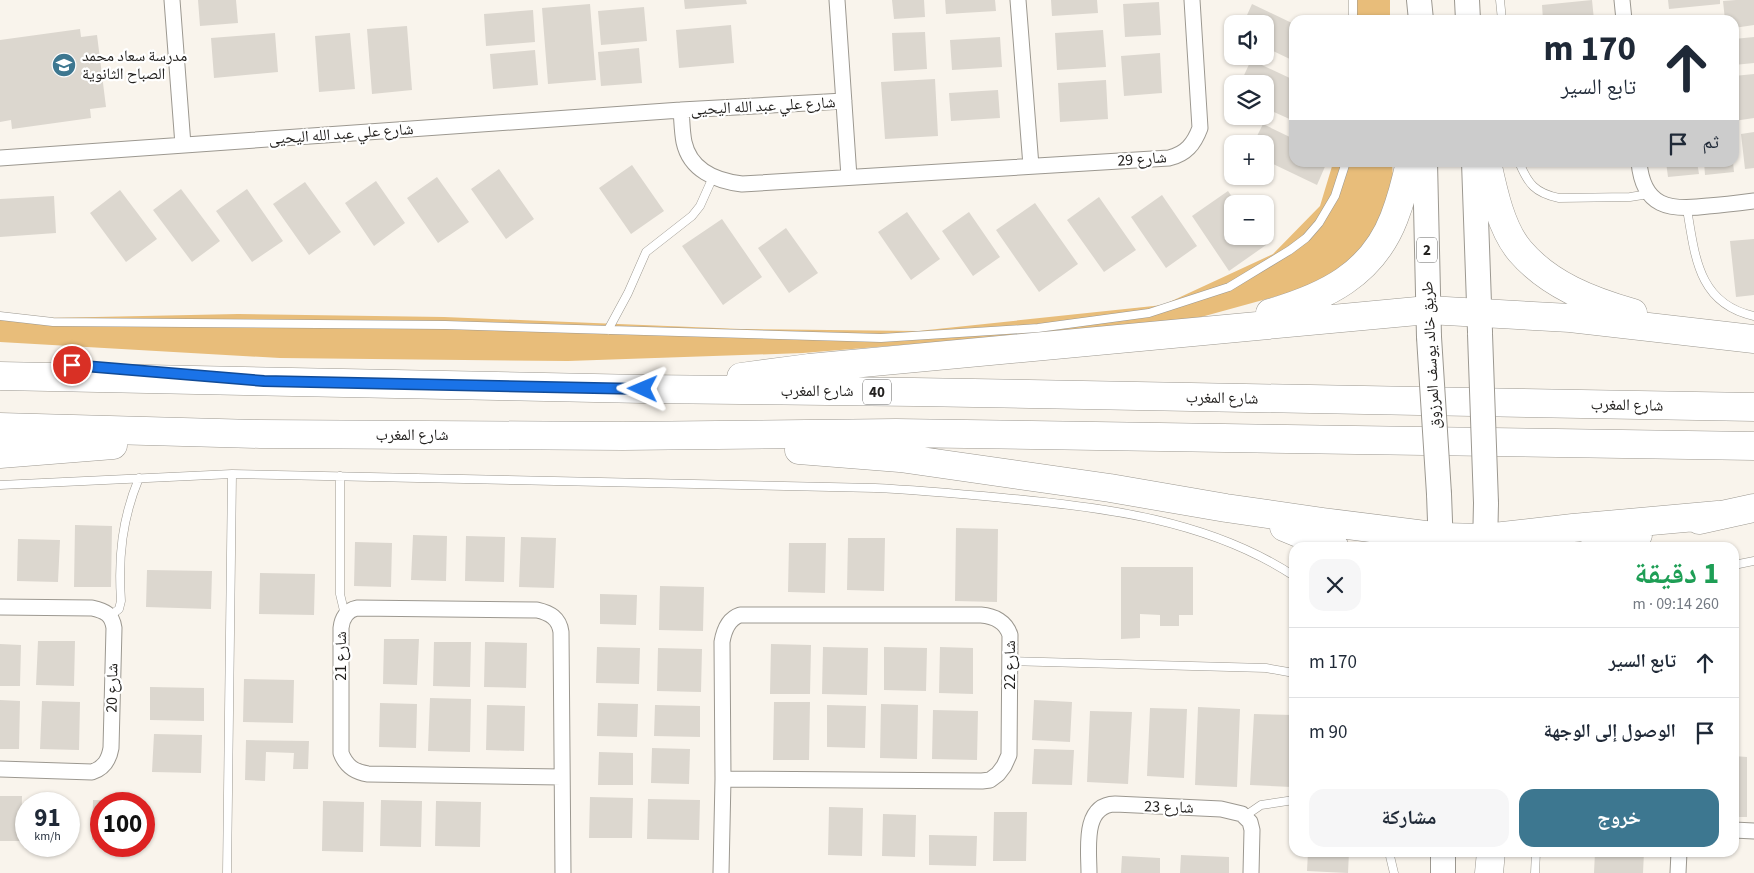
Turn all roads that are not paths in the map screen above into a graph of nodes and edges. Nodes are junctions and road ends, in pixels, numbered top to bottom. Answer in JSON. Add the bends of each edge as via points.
{"nodes":[{"id":1,"x":172,"y":0,"type":"edge"},
{"id":2,"x":837,"y":0,"type":"edge"},
{"id":3,"x":1018,"y":0,"type":"edge"},
{"id":4,"x":1192,"y":0,"type":"edge"},
{"id":5,"x":1353,"y":0,"type":"edge"},
{"id":6,"x":1420,"y":0,"type":"edge"},
{"id":7,"x":1467,"y":0,"type":"edge"},
{"id":8,"x":1500,"y":0,"type":"edge"},
{"id":9,"x":1622,"y":0,"type":"edge"},
{"id":10,"x":1353,"y":15,"type":"edge"},
{"id":11,"x":1421,"y":15,"type":"edge"},
{"id":12,"x":1468,"y":15,"type":"edge"},
{"id":13,"x":1502,"y":15,"type":"edge"},
{"id":14,"x":1624,"y":15,"type":"edge"},
{"id":15,"x":844,"y":101,"type":"junction"},
{"id":16,"x":681,"y":110,"type":"junction"},
{"id":17,"x":183,"y":145,"type":"junction"},
{"id":18,"x":0,"y":158,"type":"edge"},
{"id":19,"x":1031,"y":166,"type":"junction"},
{"id":20,"x":1345,"y":167,"type":"edge"},
{"id":21,"x":1409,"y":167,"type":"edge"},
{"id":22,"x":1425,"y":167,"type":"edge"},
{"id":23,"x":1474,"y":167,"type":"edge"},
{"id":24,"x":1488,"y":167,"type":"edge"},
{"id":25,"x":1522,"y":167,"type":"edge"},
{"id":26,"x":1639,"y":167,"type":"edge"},
{"id":27,"x":849,"y":176,"type":"junction"},
{"id":28,"x":713,"y":177,"type":"junction"},
{"id":29,"x":1649,"y":194,"type":"junction"},
{"id":30,"x":1754,"y":201,"type":"edge"},
{"id":31,"x":1687,"y":209,"type":"junction"},
{"id":32,"x":1428,"y":310,"type":"junction"},
{"id":33,"x":0,"y":316,"type":"edge"},
{"id":34,"x":1754,"y":316,"type":"edge"},
{"id":35,"x":1480,"y":323,"type":"junction"},
{"id":36,"x":608,"y":330,"type":"junction"},
{"id":37,"x":1201,"y":330,"type":"junction"},
{"id":38,"x":1707,"y":332,"type":"junction"},
{"id":39,"x":1754,"y":339,"type":"edge"},
{"id":40,"x":0,"y":358,"type":"edge"},
{"id":41,"x":0,"y":376,"type":"edge"},
{"id":42,"x":264,"y":381,"type":"junction"},
{"id":43,"x":643,"y":389,"type":"junction"},
{"id":44,"x":1754,"y":407,"type":"edge"},
{"id":45,"x":0,"y":426,"type":"edge"},
{"id":46,"x":260,"y":434,"type":"junction"},
{"id":47,"x":623,"y":436,"type":"junction"},
{"id":48,"x":1754,"y":446,"type":"edge"},
{"id":49,"x":0,"y":454,"type":"edge"},
{"id":50,"x":232,"y":474,"type":"junction"},
{"id":51,"x":340,"y":476,"type":"junction"},
{"id":52,"x":139,"y":478,"type":"junction"},
{"id":53,"x":0,"y":485,"type":"edge"},
{"id":54,"x":1226,"y":508,"type":"junction"},
{"id":55,"x":1754,"y":508,"type":"edge"},
{"id":56,"x":1718,"y":515,"type":"junction"},
{"id":57,"x":1322,"y":542,"type":"edge"},
{"id":58,"x":1441,"y":542,"type":"edge"},
{"id":59,"x":1485,"y":542,"type":"edge"},
{"id":60,"x":1491,"y":542,"type":"edge"},
{"id":61,"x":1617,"y":542,"type":"edge"},
{"id":62,"x":1754,"y":561,"type":"edge"},
{"id":63,"x":1739,"y":564,"type":"edge"},
{"id":64,"x":1289,"y":573,"type":"edge"},
{"id":65,"x":0,"y":607,"type":"edge"},
{"id":66,"x":345,"y":615,"type":"junction"},
{"id":67,"x":110,"y":616,"type":"junction"},
{"id":68,"x":1010,"y":661,"type":"junction"},
{"id":69,"x":1289,"y":672,"type":"edge"},
{"id":70,"x":0,"y":769,"type":"edge"},
{"id":71,"x":562,"y":777,"type":"junction"},
{"id":72,"x":723,"y":779,"type":"junction"},
{"id":73,"x":1289,"y":801,"type":"edge"},
{"id":74,"x":1245,"y":816,"type":"junction"},
{"id":75,"x":1739,"y":830,"type":"edge"},
{"id":76,"x":1754,"y":831,"type":"edge"},
{"id":77,"x":1390,"y":857,"type":"edge"},
{"id":78,"x":1443,"y":857,"type":"edge"},
{"id":79,"x":1490,"y":857,"type":"edge"},
{"id":80,"x":1536,"y":857,"type":"edge"},
{"id":81,"x":1679,"y":857,"type":"edge"},
{"id":82,"x":227,"y":873,"type":"edge"},
{"id":83,"x":563,"y":873,"type":"edge"},
{"id":84,"x":721,"y":873,"type":"edge"},
{"id":85,"x":1088,"y":873,"type":"edge"},
{"id":86,"x":1251,"y":873,"type":"edge"},
{"id":87,"x":1394,"y":873,"type":"edge"},
{"id":88,"x":1443,"y":873,"type":"edge"},
{"id":89,"x":1489,"y":873,"type":"edge"},
{"id":90,"x":1535,"y":873,"type":"edge"},
{"id":91,"x":1678,"y":873,"type":"edge"}],
"edges":[{"from":1,"to":17,"type":"street"},
{"from":2,"to":15,"type":"street"},
{"from":3,"to":19,"type":"street"},
{"from":4,"to":19,"type":"street","name":"شارع 29","via":[[1200,121],[1197,136],[1188,149],[1169,158]]},
{"from":5,"to":10,"type":"lane"},
{"from":6,"to":11,"type":"main road"},
{"from":7,"to":12,"type":"main road"},
{"from":8,"to":13,"type":"lane"},
{"from":9,"to":14,"type":"street"},
{"from":15,"to":16,"type":"street","name":"شارع علي عبد الله اليحيى"},
{"from":15,"to":27,"type":"street"},
{"from":16,"to":17,"type":"street","name":"شارع علي عبد الله اليحيى"},
{"from":16,"to":28,"type":"street","name":"شارع علي عبد الله اليحيى","via":[[686,149],[700,169]]},
{"from":17,"to":18,"type":"street","name":"شارع علي عبد الله اليحيى"},
{"from":19,"to":27,"type":"street","name":"شارع 29"},
{"from":20,"to":36,"type":"lane","via":[[1336,196],[1327,211],[1306,238],[1290,250],[1229,287],[1149,313],[1038,328],[906,337]]},
{"from":21,"to":37,"type":"highway","via":[[1394,219],[1380,247],[1364,267],[1341,284],[1309,300]]},
{"from":22,"to":32,"type":"main road","name":"طريق خالد يوسف المرزوق","number":"2"},
{"from":23,"to":35,"type":"main road"},
{"from":24,"to":38,"type":"highway","via":[[1498,205],[1511,236],[1519,250],[1544,274],[1569,290],[1617,308]]},
{"from":25,"to":29,"type":"lane","via":[[1530,184],[1547,196],[1630,197]]},
{"from":26,"to":29,"type":"street"},
{"from":27,"to":28,"type":"street","name":"شارع علي عبد الله اليحيى","via":[[742,184]]},
{"from":28,"to":36,"type":"lane","via":[[692,216],[646,252]]},
{"from":29,"to":31,"type":"street","via":[[1664,206]]},
{"from":30,"to":31,"type":"street"},
{"from":31,"to":34,"type":"lane","via":[[1696,260],[1710,289],[1722,304]]},
{"from":32,"to":35,"type":"highway"},
{"from":32,"to":37,"type":"highway"},
{"from":32,"to":58,"type":"main road","name":"طريق خالد يوسف المرزوق","number":"2","bridge":true},
{"from":33,"to":36,"type":"lane","via":[[53,322],[445,325]]},
{"from":35,"to":38,"type":"highway","via":[[1570,318]]},
{"from":35,"to":59,"type":"main road","bridge":true},
{"from":37,"to":43,"type":"highway","via":[[809,368]]},
{"from":38,"to":39,"type":"highway"},
{"from":40,"to":42,"type":"highway"},
{"from":41,"to":42,"type":"highway","name":"شارع المغرب","number":"40"},
{"from":42,"to":43,"type":"highway","name":"شارع المغرب","number":"40"},
{"from":43,"to":44,"type":"highway","name":"شارع المغرب","number":"40"},
{"from":45,"to":46,"type":"highway","name":"شارع المغرب"},
{"from":46,"to":47,"type":"highway","name":"شارع المغرب"},
{"from":46,"to":49,"type":"highway"},
{"from":47,"to":48,"type":"highway","name":"شارع المغرب","via":[[896,433]]},
{"from":47,"to":54,"type":"highway","via":[[900,458]]},
{"from":50,"to":51,"type":"lane"},
{"from":50,"to":52,"type":"lane"},
{"from":50,"to":82,"type":"lane"},
{"from":51,"to":64,"type":"lane","via":[[875,488],[1058,503],[1142,518],[1206,534],[1253,552]]},
{"from":51,"to":66,"type":"lane","via":[[340,594]]},
{"from":52,"to":53,"type":"lane"},
{"from":52,"to":67,"type":"lane","via":[[120,541],[121,601],[119,609]]},
{"from":54,"to":57,"type":"highway"},
{"from":54,"to":58,"type":"highway"},
{"from":55,"to":56,"type":"highway"},
{"from":56,"to":60,"type":"highway","via":[[1573,528]]},
{"from":56,"to":61,"type":"highway"},
{"from":62,"to":63,"type":"lane"},
{"from":65,"to":67,"type":"street","via":[[92,608],[103,610]]},
{"from":66,"to":71,"type":"street","name":"شارع 21","via":[[341,628],[341,753],[354,770],[368,774]]},
{"from":66,"to":71,"type":"street","name":"شارع 21","via":[[357,608],[537,610],[552,615],[559,622],[561,632]]},
{"from":67,"to":70,"type":"street","name":"شارع 20","via":[[114,628],[111,748],[106,763],[92,772]]},
{"from":68,"to":69,"type":"lane","via":[[1266,668]]},
{"from":68,"to":72,"type":"street","name":"شارع 22","via":[[1009,755],[1002,770],[990,780]]},
{"from":68,"to":72,"type":"street","name":"شارع 22","via":[[1009,630],[986,615],[736,617],[727,626],[722,642]]},
{"from":71,"to":83,"type":"street","name":"شارع 21"},
{"from":72,"to":84,"type":"street","name":"شارع 22"},
{"from":73,"to":74,"type":"lane","via":[[1261,805]]},
{"from":74,"to":85,"type":"street","name":"شارع 23","via":[[1221,809],[1109,804],[1099,810],[1090,826]]},
{"from":74,"to":86,"type":"street","via":[[1252,830]]},
{"from":75,"to":76,"type":"street"},
{"from":77,"to":87,"type":"lane"},
{"from":78,"to":88,"type":"main road"},
{"from":79,"to":89,"type":"highway"},
{"from":80,"to":90,"type":"lane"},
{"from":81,"to":91,"type":"street"}]}
